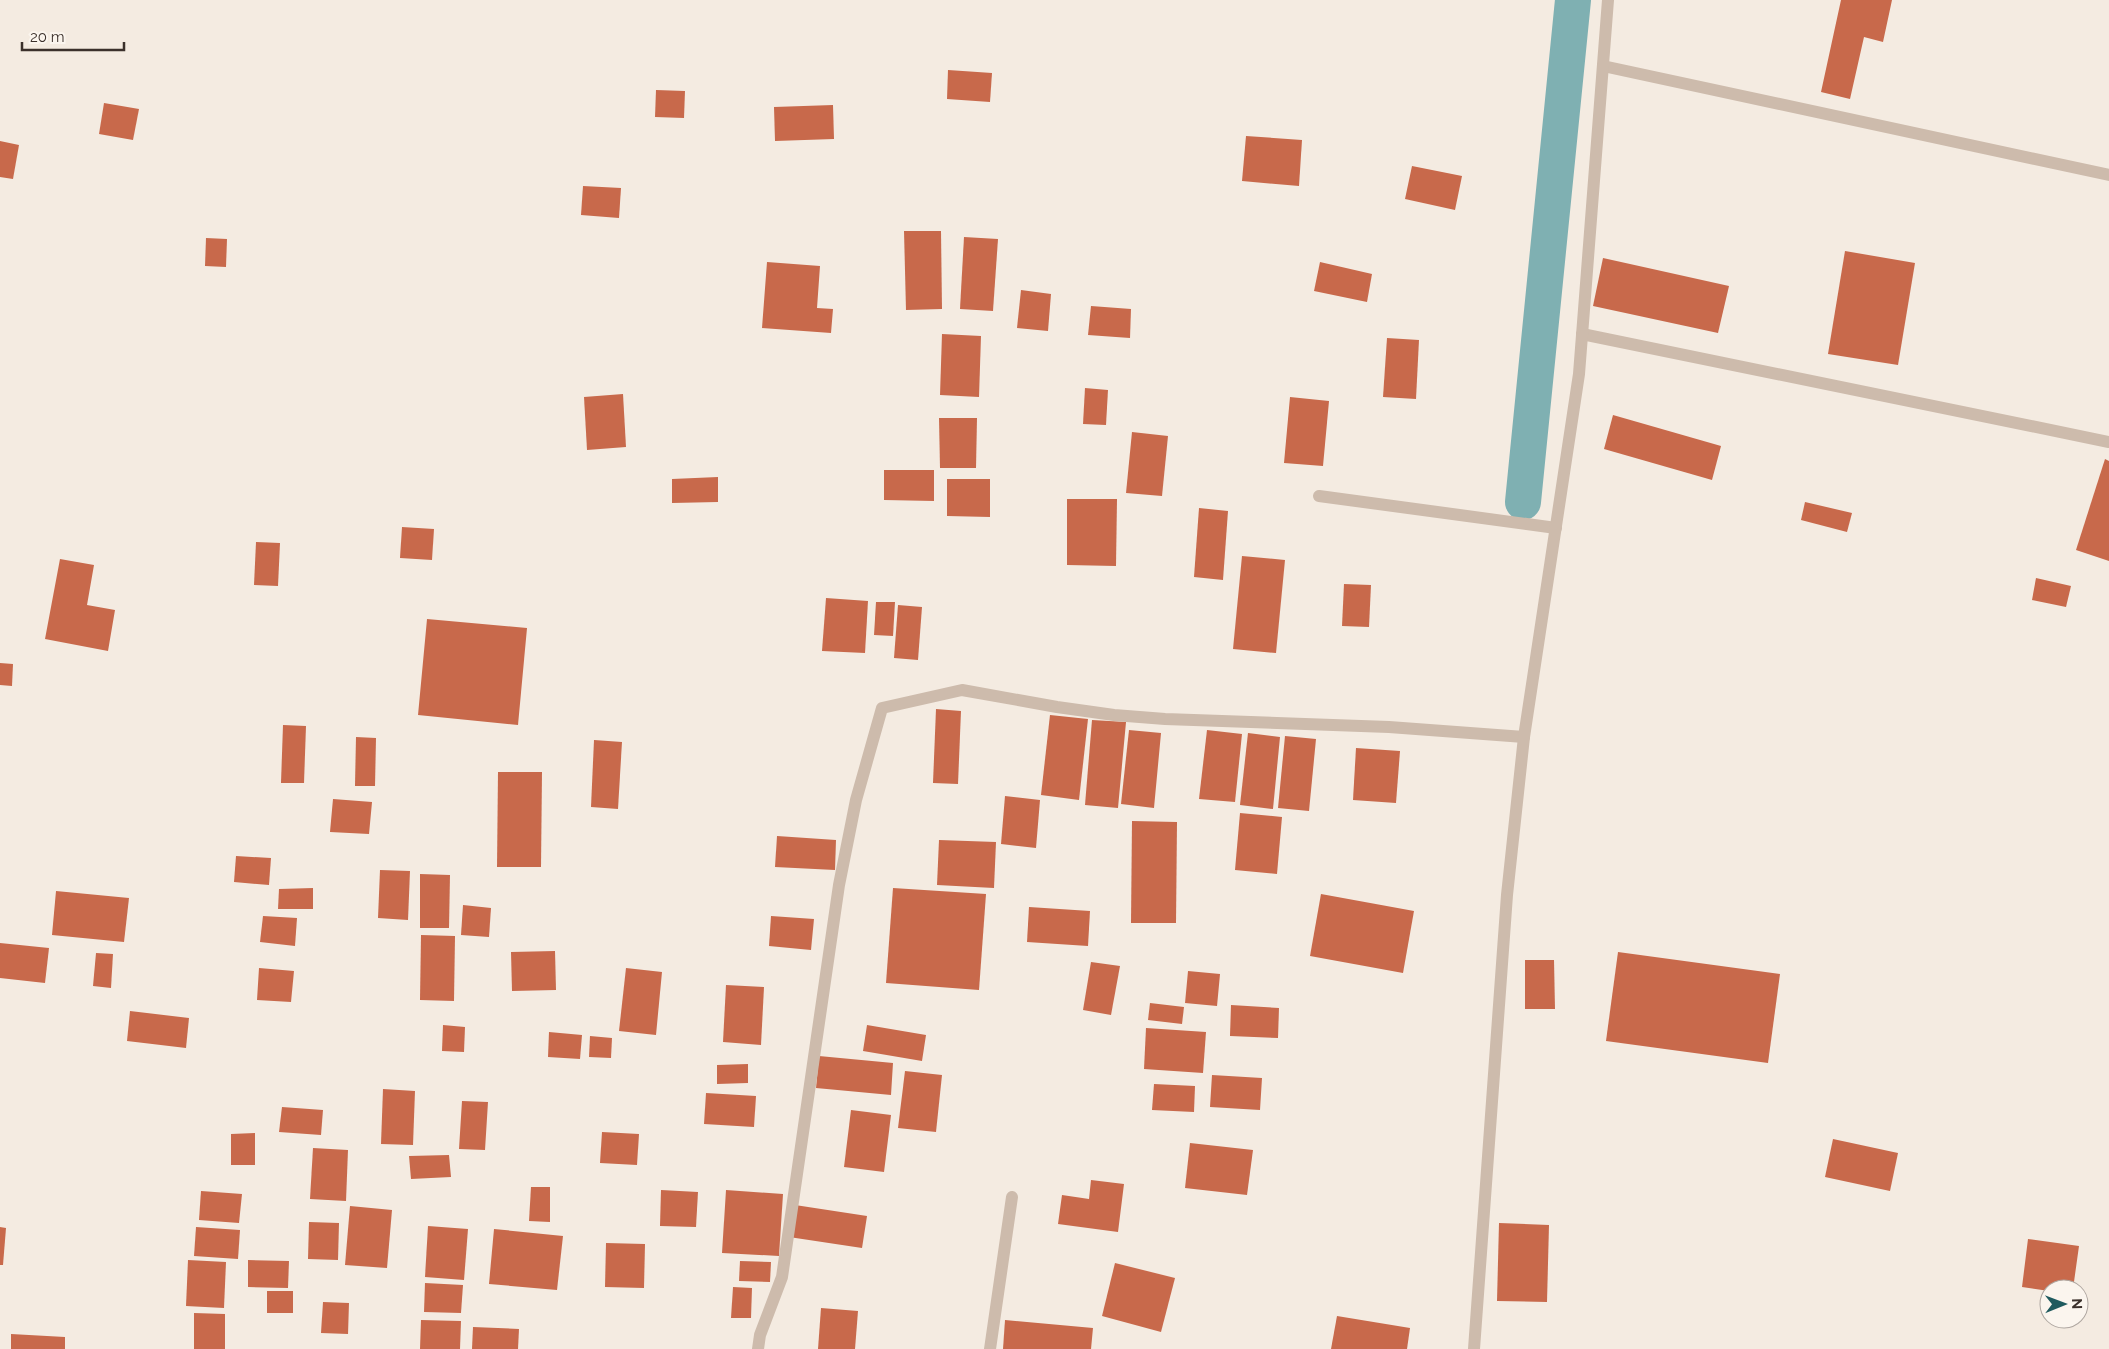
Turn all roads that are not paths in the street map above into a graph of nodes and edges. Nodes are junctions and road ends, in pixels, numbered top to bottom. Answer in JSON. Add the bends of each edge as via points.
{"nodes":[{"id":1,"x":1608,"y":0,"type":"edge"},
{"id":2,"x":1602,"y":66,"type":"junction"},
{"id":3,"x":2109,"y":176,"type":"edge"},
{"id":4,"x":1582,"y":334,"type":"junction"},
{"id":5,"x":2109,"y":442,"type":"edge"},
{"id":6,"x":1319,"y":496,"type":"dead end"},
{"id":7,"x":1556,"y":528,"type":"junction"},
{"id":8,"x":1524,"y":736,"type":"junction"},
{"id":9,"x":1012,"y":1197,"type":"dead end"},
{"id":10,"x":758,"y":1349,"type":"edge"},
{"id":11,"x":990,"y":1349,"type":"edge"},
{"id":12,"x":1474,"y":1349,"type":"edge"}],
"edges":[{"from":1,"to":2,"type":"street"},
{"from":2,"to":3,"type":"street"},
{"from":2,"to":4,"type":"street"},
{"from":4,"to":5,"type":"street"},
{"from":4,"to":7,"type":"street"},
{"from":6,"to":7,"type":"street"},
{"from":7,"to":8,"type":"street"},
{"from":8,"to":10,"type":"street","via":[[1114,715],[962,690],[882,708],[856,800],[839,884],[782,1277],[760,1335]]},
{"from":8,"to":12,"type":"street","via":[[1507,896]]},
{"from":9,"to":11,"type":"street"}]}
